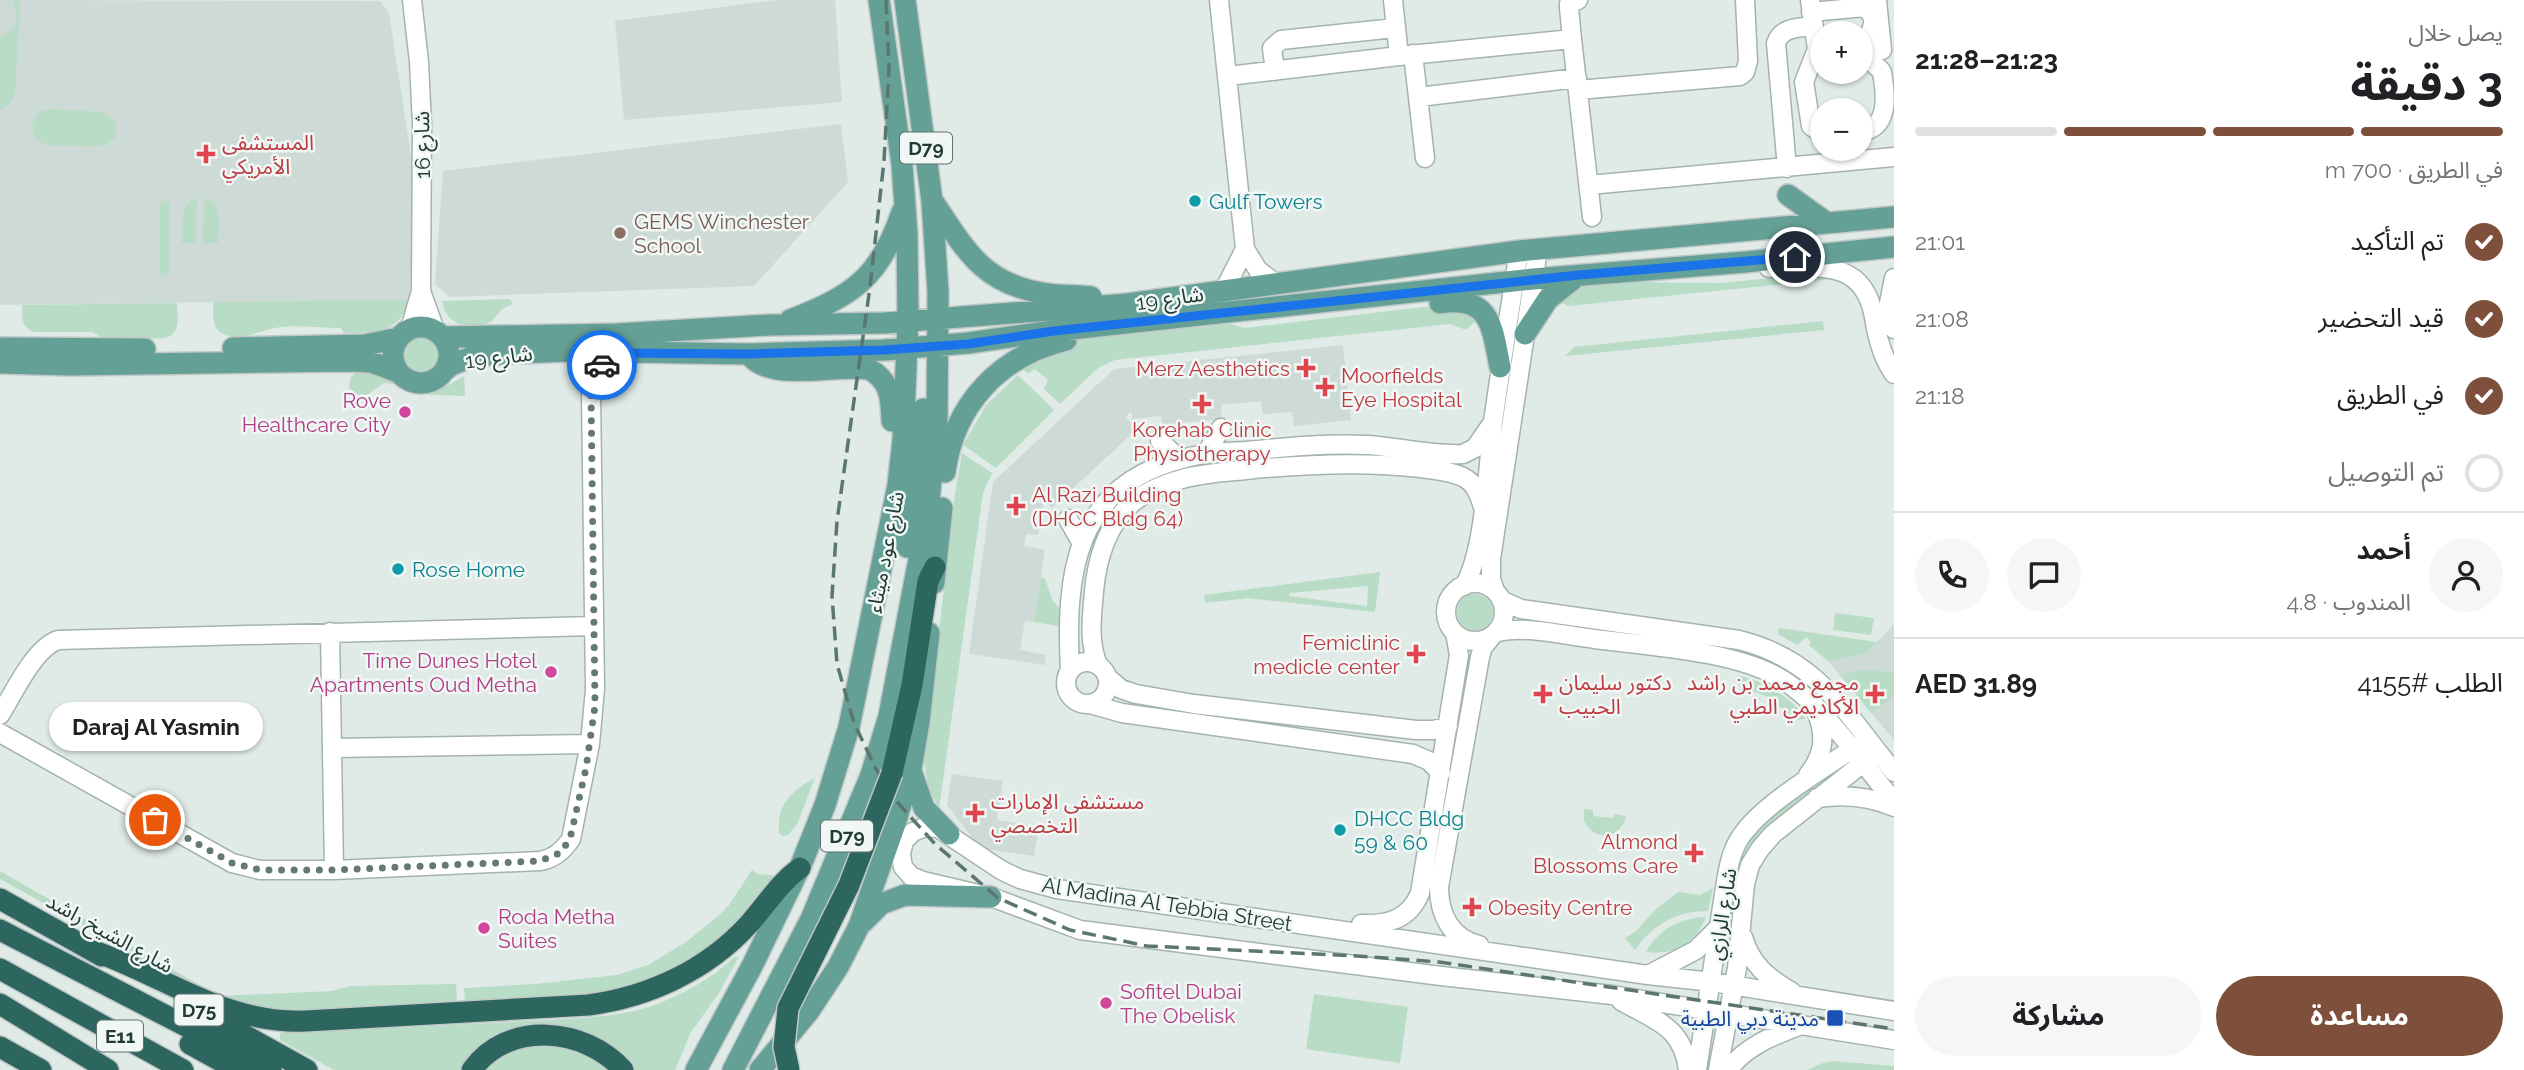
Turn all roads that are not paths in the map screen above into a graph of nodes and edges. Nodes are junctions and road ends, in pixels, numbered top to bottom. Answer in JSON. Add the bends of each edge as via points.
{"nodes":[{"id":1,"x":412,"y":0,"type":"edge"},
{"id":2,"x":879,"y":0,"type":"edge"},
{"id":3,"x":905,"y":0,"type":"edge"},
{"id":4,"x":1219,"y":0,"type":"edge"},
{"id":5,"x":1393,"y":0,"type":"edge"},
{"id":6,"x":1745,"y":0,"type":"edge"},
{"id":7,"x":1570,"y":1,"type":"edge"},
{"id":8,"x":1871,"y":10,"type":"edge"},
{"id":9,"x":1829,"y":21,"type":"edge"},
{"id":10,"x":1810,"y":26,"type":"edge"},
{"id":11,"x":1395,"y":28,"type":"junction"},
{"id":12,"x":1572,"y":39,"type":"junction"},
{"id":13,"x":1882,"y":50,"type":"dead end"},
{"id":14,"x":1406,"y":55,"type":"junction"},
{"id":15,"x":1873,"y":63,"type":"edge"},
{"id":16,"x":1810,"y":65,"type":"edge"},
{"id":17,"x":1275,"y":71,"type":"junction"},
{"id":18,"x":1227,"y":76,"type":"junction"},
{"id":19,"x":1578,"y":84,"type":"junction"},
{"id":20,"x":1419,"y":97,"type":"junction"},
{"id":21,"x":1810,"y":122,"type":"edge"},
{"id":22,"x":1873,"y":128,"type":"edge"},
{"id":23,"x":1894,"y":157,"type":"edge"},
{"id":24,"x":1425,"y":158,"type":"dead end"},
{"id":25,"x":1787,"y":168,"type":"junction"},
{"id":26,"x":1588,"y":185,"type":"junction"},
{"id":27,"x":1788,"y":195,"type":"dead end"},
{"id":28,"x":905,"y":200,"type":"junction"},
{"id":29,"x":932,"y":201,"type":"junction"},
{"id":30,"x":1592,"y":217,"type":"dead end"},
{"id":31,"x":1894,"y":217,"type":"edge"},
{"id":32,"x":1826,"y":223,"type":"junction"},
{"id":33,"x":1894,"y":247,"type":"edge"},
{"id":34,"x":1245,"y":249,"type":"junction"},
{"id":35,"x":1528,"y":250,"type":"junction"},
{"id":36,"x":1746,"y":262,"type":"junction"},
{"id":37,"x":1579,"y":275,"type":"junction"},
{"id":38,"x":1894,"y":278,"type":"edge"},
{"id":39,"x":1523,"y":281,"type":"junction"},
{"id":40,"x":1275,"y":283,"type":"junction"},
{"id":41,"x":1224,"y":290,"type":"junction"},
{"id":42,"x":421,"y":291,"type":"junction"},
{"id":43,"x":1349,"y":300,"type":"junction"},
{"id":44,"x":1127,"y":304,"type":"junction"},
{"id":45,"x":938,"y":319,"type":"junction"},
{"id":46,"x":908,"y":321,"type":"junction"},
{"id":47,"x":771,"y":325,"type":"junction"},
{"id":48,"x":1104,"y":327,"type":"junction"},
{"id":49,"x":1894,"y":329,"type":"edge"},
{"id":50,"x":404,"y":333,"type":"junction"},
{"id":51,"x":439,"y":334,"type":"junction"},
{"id":52,"x":1524,"y":334,"type":"junction"},
{"id":53,"x":922,"y":347,"type":"junction"},
{"id":54,"x":0,"y":348,"type":"edge"},
{"id":55,"x":571,"y":351,"type":"junction"},
{"id":56,"x":613,"y":353,"type":"junction"},
{"id":57,"x":749,"y":354,"type":"junction"},
{"id":58,"x":0,"y":363,"type":"edge"},
{"id":59,"x":1500,"y":368,"type":"junction"},
{"id":60,"x":444,"y":371,"type":"junction"},
{"id":61,"x":398,"y":372,"type":"junction"},
{"id":62,"x":1894,"y":374,"type":"edge"},
{"id":63,"x":591,"y":393,"type":"junction"},
{"id":64,"x":1493,"y":422,"type":"junction"},
{"id":65,"x":1222,"y":429,"type":"dead end"},
{"id":66,"x":1160,"y":441,"type":"dead end"},
{"id":67,"x":1334,"y":445,"type":"junction"},
{"id":68,"x":1206,"y":454,"type":"junction"},
{"id":69,"x":1179,"y":459,"type":"junction"},
{"id":70,"x":901,"y":462,"type":"junction"},
{"id":71,"x":1265,"y":468,"type":"junction"},
{"id":72,"x":1483,"y":507,"type":"junction"},
{"id":73,"x":1068,"y":519,"type":"dead end"},
{"id":74,"x":1081,"y":542,"type":"junction"},
{"id":75,"x":935,"y":567,"type":"joint"},
{"id":76,"x":1464,"y":586,"type":"junction"},
{"id":77,"x":1498,"y":596,"type":"junction"},
{"id":78,"x":594,"y":626,"type":"junction"},
{"id":79,"x":330,"y":632,"type":"junction"},
{"id":80,"x":1455,"y":633,"type":"junction"},
{"id":81,"x":1493,"y":634,"type":"junction"},
{"id":82,"x":1070,"y":671,"type":"junction"},
{"id":83,"x":1102,"y":671,"type":"junction"},
{"id":84,"x":1090,"y":704,"type":"junction"},
{"id":85,"x":1816,"y":710,"type":"junction"},
{"id":86,"x":0,"y":715,"type":"edge"},
{"id":87,"x":1351,"y":723,"type":"junction"},
{"id":88,"x":1448,"y":726,"type":"junction"},
{"id":89,"x":0,"y":733,"type":"edge"},
{"id":90,"x":1299,"y":737,"type":"junction"},
{"id":91,"x":590,"y":744,"type":"junction"},
{"id":92,"x":1873,"y":746,"type":"junction"},
{"id":93,"x":332,"y":748,"type":"junction"},
{"id":94,"x":1857,"y":757,"type":"junction"},
{"id":95,"x":901,"y":771,"type":"junction"},
{"id":96,"x":1894,"y":772,"type":"edge"},
{"id":97,"x":1441,"y":773,"type":"junction"},
{"id":98,"x":1801,"y":785,"type":"junction"},
{"id":99,"x":1817,"y":798,"type":"junction"},
{"id":100,"x":1894,"y":804,"type":"edge"},
{"id":101,"x":949,"y":834,"type":"junction"},
{"id":102,"x":800,"y":868,"type":"junction"},
{"id":103,"x":334,"y":870,"type":"junction"},
{"id":104,"x":991,"y":897,"type":"junction"},
{"id":105,"x":0,"y":899,"type":"edge"},
{"id":106,"x":859,"y":926,"type":"junction"},
{"id":107,"x":1309,"y":926,"type":"junction"},
{"id":108,"x":1720,"y":926,"type":"junction"},
{"id":109,"x":1741,"y":929,"type":"junction"},
{"id":110,"x":0,"y":930,"type":"edge"},
{"id":111,"x":90,"y":950,"type":"junction"},
{"id":112,"x":1497,"y":953,"type":"junction"},
{"id":113,"x":57,"y":957,"type":"junction"},
{"id":114,"x":0,"y":969,"type":"edge"},
{"id":115,"x":1648,"y":975,"type":"junction"},
{"id":116,"x":1712,"y":982,"type":"junction"},
{"id":117,"x":1734,"y":985,"type":"junction"},
{"id":118,"x":1612,"y":995,"type":"junction"},
{"id":119,"x":1801,"y":997,"type":"junction"},
{"id":120,"x":0,"y":1004,"type":"edge"},
{"id":121,"x":1707,"y":1009,"type":"junction"},
{"id":122,"x":1894,"y":1011,"type":"edge"},
{"id":123,"x":1728,"y":1012,"type":"junction"},
{"id":124,"x":0,"y":1019,"type":"edge"},
{"id":125,"x":1801,"y":1025,"type":"junction"},
{"id":126,"x":1894,"y":1041,"type":"edge"},
{"id":127,"x":63,"y":1043,"type":"junction"},
{"id":128,"x":0,"y":1047,"type":"edge"},
{"id":129,"x":0,"y":1059,"type":"edge"},
{"id":130,"x":22,"y":1070,"type":"edge"},
{"id":131,"x":41,"y":1070,"type":"edge"},
{"id":132,"x":108,"y":1070,"type":"edge"},
{"id":133,"x":183,"y":1070,"type":"edge"},
{"id":134,"x":237,"y":1070,"type":"edge"},
{"id":135,"x":271,"y":1070,"type":"edge"},
{"id":136,"x":307,"y":1070,"type":"edge"},
{"id":137,"x":472,"y":1070,"type":"edge"},
{"id":138,"x":622,"y":1070,"type":"edge"},
{"id":139,"x":696,"y":1070,"type":"edge"},
{"id":140,"x":733,"y":1070,"type":"edge"},
{"id":141,"x":760,"y":1070,"type":"edge"},
{"id":142,"x":789,"y":1070,"type":"edge"},
{"id":143,"x":1688,"y":1070,"type":"edge"},
{"id":144,"x":1697,"y":1070,"type":"edge"},
{"id":145,"x":1718,"y":1070,"type":"edge"},
{"id":146,"x":1728,"y":1070,"type":"edge"}],
"edges":[{"from":1,"to":42,"type":"street","name":"شارع 16","via":[[421,114]]},
{"from":2,"to":28,"type":"main road","name":"شارع عود ميثاء","number":"D79"},
{"from":3,"to":29,"type":"main road","name":"شارع عود ميثاء","number":"D79"},
{"from":4,"to":18,"type":"street"},
{"from":5,"to":11,"type":"street"},
{"from":6,"to":19,"type":"street","via":[[1748,61],[1740,76]]},
{"from":7,"to":12,"type":"street"},
{"from":8,"to":9,"type":"street"},
{"from":8,"to":13,"type":"street"},
{"from":10,"to":25,"type":"street","via":[[1785,30],[1776,43]]},
{"from":11,"to":14,"type":"street"},
{"from":11,"to":17,"type":"street","via":[[1281,40],[1272,48]]},
{"from":12,"to":14,"type":"street"},
{"from":12,"to":19,"type":"street"},
{"from":14,"to":17,"type":"street"},
{"from":14,"to":20,"type":"street"},
{"from":15,"to":22,"type":"street","via":[[1882,72],[1884,111]]},
{"from":16,"to":21,"type":"street","via":[[1804,82]]},
{"from":17,"to":18,"type":"street"},
{"from":18,"to":34,"type":"street"},
{"from":19,"to":20,"type":"street"},
{"from":19,"to":26,"type":"street"},
{"from":20,"to":24,"type":"street"},
{"from":23,"to":25,"type":"street"},
{"from":25,"to":26,"type":"street"},
{"from":26,"to":30,"type":"street"},
{"from":27,"to":32,"type":"main road"},
{"from":28,"to":46,"type":"main road","name":"شارع عود ميثاء","number":"D79"},
{"from":28,"to":47,"type":"main road","via":[[887,252],[860,285],[816,310]]},
{"from":29,"to":44,"type":"main road","via":[[965,251],[1004,281],[1043,293]]},
{"from":29,"to":45,"type":"main road","name":"شارع عود ميثاء","number":"D79"},
{"from":31,"to":32,"type":"main road","name":"شارع 19"},
{"from":32,"to":35,"type":"main road","name":"شارع 19"},
{"from":33,"to":36,"type":"main road","name":"شارع 19"},
{"from":34,"to":40,"type":"street","via":[[1258,270]]},
{"from":34,"to":41,"type":"street"},
{"from":35,"to":39,"type":"street"},
{"from":35,"to":40,"type":"main road","name":"شارع 19"},
{"from":36,"to":37,"type":"main road","name":"شارع 19"},
{"from":36,"to":62,"type":"street","via":[[1762,268],[1826,268],[1849,274],[1866,291],[1881,349]]},
{"from":37,"to":39,"type":"main road","name":"شارع 19"},
{"from":37,"to":52,"type":"main road","via":[[1548,299]]},
{"from":38,"to":49,"type":"street","via":[[1889,303]]},
{"from":39,"to":43,"type":"main road","name":"شارع 19"},
{"from":39,"to":52,"type":"street"},
{"from":39,"to":59,"type":"street"},
{"from":40,"to":41,"type":"main road","name":"شارع 19"},
{"from":41,"to":44,"type":"main road","name":"شارع 19"},
{"from":42,"to":50,"type":"street","name":"شارع 16"},
{"from":42,"to":51,"type":"street","name":"شارع 16"},
{"from":43,"to":48,"type":"main road","name":"شارع 19"},
{"from":43,"to":59,"type":"main road","via":[[1381,310],[1455,300],[1472,304],[1491,324]]},
{"from":44,"to":45,"type":"main road","name":"شارع 19"},
{"from":45,"to":46,"type":"main road","name":"شارع 19"},
{"from":45,"to":53,"type":"main road","name":"شارع عود ميثاء","number":"D79"},
{"from":46,"to":47,"type":"main road","name":"شارع 19"},
{"from":46,"to":53,"type":"main road","name":"شارع عود ميثاء","number":"D79"},
{"from":47,"to":51,"type":"main road","name":"شارع 19","via":[[605,334]]},
{"from":48,"to":53,"type":"main road","name":"شارع 19"},
{"from":48,"to":75,"type":"main road","via":[[1028,353],[999,372],[971,402],[957,425],[947,458]]},
{"from":50,"to":51,"type":"main road","via":[[424,327]]},
{"from":50,"to":54,"type":"main road","via":[[365,345]]},
{"from":50,"to":61,"type":"main road","via":[[393,355]]},
{"from":51,"to":60,"type":"main road","via":[[449,354]]},
{"from":52,"to":77,"type":"street","via":[[1491,559],[1491,579]]},
{"from":53,"to":57,"type":"main road","name":"شارع 19"},
{"from":53,"to":70,"type":"main road","name":"شارع عود ميثاء","number":"D79"},
{"from":53,"to":140,"type":"main road","name":"شارع عود ميثاء","number":"D79","via":[[937,419],[933,473],[889,716],[863,797],[811,919]]},
{"from":55,"to":56,"type":"main road","name":"شارع 19"},
{"from":55,"to":60,"type":"main road","name":"شارع 19","via":[[474,356]]},
{"from":55,"to":63,"type":"street","via":[[586,374]]},
{"from":56,"to":57,"type":"main road","name":"شارع 19"},
{"from":56,"to":63,"type":"street","via":[[594,376]]},
{"from":57,"to":70,"type":"main road","via":[[754,362],[770,369],[859,368],[878,374],[890,392],[892,442]]},
{"from":58,"to":61,"type":"main road","via":[[349,361],[371,362]]},
{"from":59,"to":64,"type":"street"},
{"from":60,"to":61,"type":"main road","via":[[417,383]]},
{"from":63,"to":78,"type":"street"},
{"from":64,"to":67,"type":"street","via":[[1475,448],[1463,454]]},
{"from":64,"to":72,"type":"street"},
{"from":65,"to":68,"type":"street"},
{"from":66,"to":69,"type":"street"},
{"from":67,"to":68,"type":"street"},
{"from":67,"to":71,"type":"street","via":[[1330,456],[1275,461]]},
{"from":68,"to":69,"type":"street"},
{"from":69,"to":74,"type":"street","via":[[1119,488],[1094,516]]},
{"from":70,"to":102,"type":"main road","name":"شارع عود ميثاء","number":"D79","via":[[849,727]]},
{"from":71,"to":72,"type":"street","via":[[1359,463],[1442,471],[1474,486]]},
{"from":71,"to":83,"type":"street","via":[[1172,482],[1145,494],[1119,517],[1102,549],[1096,574],[1091,630],[1093,654]]},
{"from":72,"to":76,"type":"street","via":[[1473,567]]},
{"from":73,"to":74,"type":"street"},
{"from":74,"to":82,"type":"street","via":[[1070,618]]},
{"from":75,"to":95,"type":"highway","via":[[928,581]]},
{"from":76,"to":77,"type":"street","via":[[1480,584]]},
{"from":76,"to":80,"type":"street","via":[[1453,593],[1447,606],[1447,619]]},
{"from":77,"to":81,"type":"street","via":[[1504,618]]},
{"from":77,"to":92,"type":"street","via":[[1521,609],[1739,640],[1772,650],[1817,679]]},
{"from":78,"to":79,"type":"street"},
{"from":78,"to":91,"type":"street"},
{"from":79,"to":86,"type":"street","via":[[58,640],[39,653]]},
{"from":79,"to":93,"type":"street"},
{"from":80,"to":81,"type":"street","via":[[1473,641]]},
{"from":80,"to":88,"type":"street","via":[[1459,655]]},
{"from":81,"to":85,"type":"street","via":[[1518,630],[1732,659],[1779,677]]},
{"from":81,"to":112,"type":"street","via":[[1479,657],[1439,900],[1446,919],[1460,936]]},
{"from":82,"to":83,"type":"street","via":[[1086,662]]},
{"from":82,"to":84,"type":"street","via":[[1068,694]]},
{"from":83,"to":84,"type":"street","via":[[1108,683],[1105,694]]},
{"from":83,"to":87,"type":"street","via":[[1121,690],[1136,694]]},
{"from":84,"to":90,"type":"street","via":[[1122,713]]},
{"from":85,"to":94,"type":"street"},
{"from":85,"to":98,"type":"street","via":[[1823,746]]},
{"from":87,"to":88,"type":"street","via":[[1416,730]]},
{"from":87,"to":90,"type":"street","via":[[1349,732],[1317,731]]},
{"from":88,"to":97,"type":"street"},
{"from":89,"to":103,"type":"street","via":[[232,863],[260,870]]},
{"from":90,"to":97,"type":"street","via":[[1413,754]]},
{"from":91,"to":93,"type":"street"},
{"from":91,"to":103,"type":"street","via":[[570,839],[552,858]]},
{"from":92,"to":94,"type":"street","name":"شارع الرازي"},
{"from":92,"to":96,"type":"street"},
{"from":93,"to":103,"type":"street"},
{"from":94,"to":98,"type":"street","name":"شارع الرازي"},
{"from":94,"to":99,"type":"street","name":"شارع الرازي"},
{"from":94,"to":100,"type":"street"},
{"from":95,"to":101,"type":"main road","via":[[924,808]]},
{"from":95,"to":106,"type":"main road","via":[[903,801]]},
{"from":95,"to":142,"type":"highway","bridge":true,"via":[[789,1008],[784,1047]]},
{"from":97,"to":107,"type":"street","via":[[1420,893],[1412,908],[1382,925]]},
{"from":98,"to":108,"type":"street","name":"شارع الرازي","via":[[1753,822],[1738,842],[1729,863]]},
{"from":99,"to":100,"type":"street","via":[[1848,796]]},
{"from":99,"to":109,"type":"street","name":"شارع الرازي","via":[[1773,834],[1750,865]]},
{"from":101,"to":104,"type":"street","name":"Al Madina Al Tebbia Street","via":[[925,827],[913,832],[904,841],[903,867],[923,881]]},
{"from":101,"to":107,"type":"street","name":"Al Madina Al Tebbia Street","via":[[1001,870],[1037,884]]},
{"from":102,"to":111,"type":"highway","via":[[783,881],[737,936],[698,967],[645,992],[588,1005],[278,1021],[225,1009]]},
{"from":102,"to":139,"type":"main road","name":"شارع عود ميثاء","number":"D79"},
{"from":104,"to":106,"type":"main road","via":[[894,897]]},
{"from":104,"to":118,"type":"street","name":"Al Madina Al Tebbia Street","via":[[1080,930]]},
{"from":105,"to":111,"type":"highway","name":"شارع الشيخ راشد","number":"D75"},
{"from":106,"to":141,"type":"main road","via":[[809,1011]]},
{"from":107,"to":112,"type":"street","name":"Al Madina Al Tebbia Street"},
{"from":108,"to":115,"type":"street","via":[[1688,956]]},
{"from":108,"to":116,"type":"street","name":"شارع الرازي"},
{"from":109,"to":117,"type":"street","name":"شارع الرازي"},
{"from":109,"to":119,"type":"street","via":[[1749,956],[1759,969]]},
{"from":110,"to":113,"type":"highway"},
{"from":111,"to":136,"type":"highway","name":"شارع الشيخ راشد","number":"D75"},
{"from":112,"to":115,"type":"street","name":"Al Madina Al Tebbia Street"},
{"from":113,"to":134,"type":"highway","via":[[107,997]]},
{"from":113,"to":135,"type":"highway"},
{"from":114,"to":133,"type":"highway","number":"E11"},
{"from":115,"to":116,"type":"street","name":"Al Madina Al Tebbia Street"},
{"from":116,"to":117,"type":"street","name":"Al Madina Al Tebbia Street"},
{"from":116,"to":121,"type":"street","name":"شارع الرازي"},
{"from":117,"to":119,"type":"street","name":"Al Madina Al Tebbia Street"},
{"from":117,"to":123,"type":"street","name":"شارع الرازي"},
{"from":118,"to":121,"type":"street","name":"Al Madina Al Tebbia Street"},
{"from":118,"to":143,"type":"street","via":[[1673,1032]]},
{"from":119,"to":122,"type":"street","name":"Al Madina Al Tebbia Street"},
{"from":120,"to":127,"type":"highway","number":"E11"},
{"from":121,"to":123,"type":"street","name":"Al Madina Al Tebbia Street"},
{"from":121,"to":144,"type":"street","name":"شارع الرازي"},
{"from":123,"to":125,"type":"street","name":"Al Madina Al Tebbia Street"},
{"from":123,"to":145,"type":"street","name":"شارع الرازي"},
{"from":124,"to":127,"type":"highway"},
{"from":125,"to":126,"type":"street","name":"Al Madina Al Tebbia Street"},
{"from":125,"to":146,"type":"street","via":[[1752,1046]]},
{"from":127,"to":132,"type":"highway","number":"E11"},
{"from":128,"to":131,"type":"highway"},
{"from":129,"to":130,"type":"highway"},
{"from":137,"to":138,"type":"highway","via":[[503,1044],[548,1035],[592,1046]]}]}
